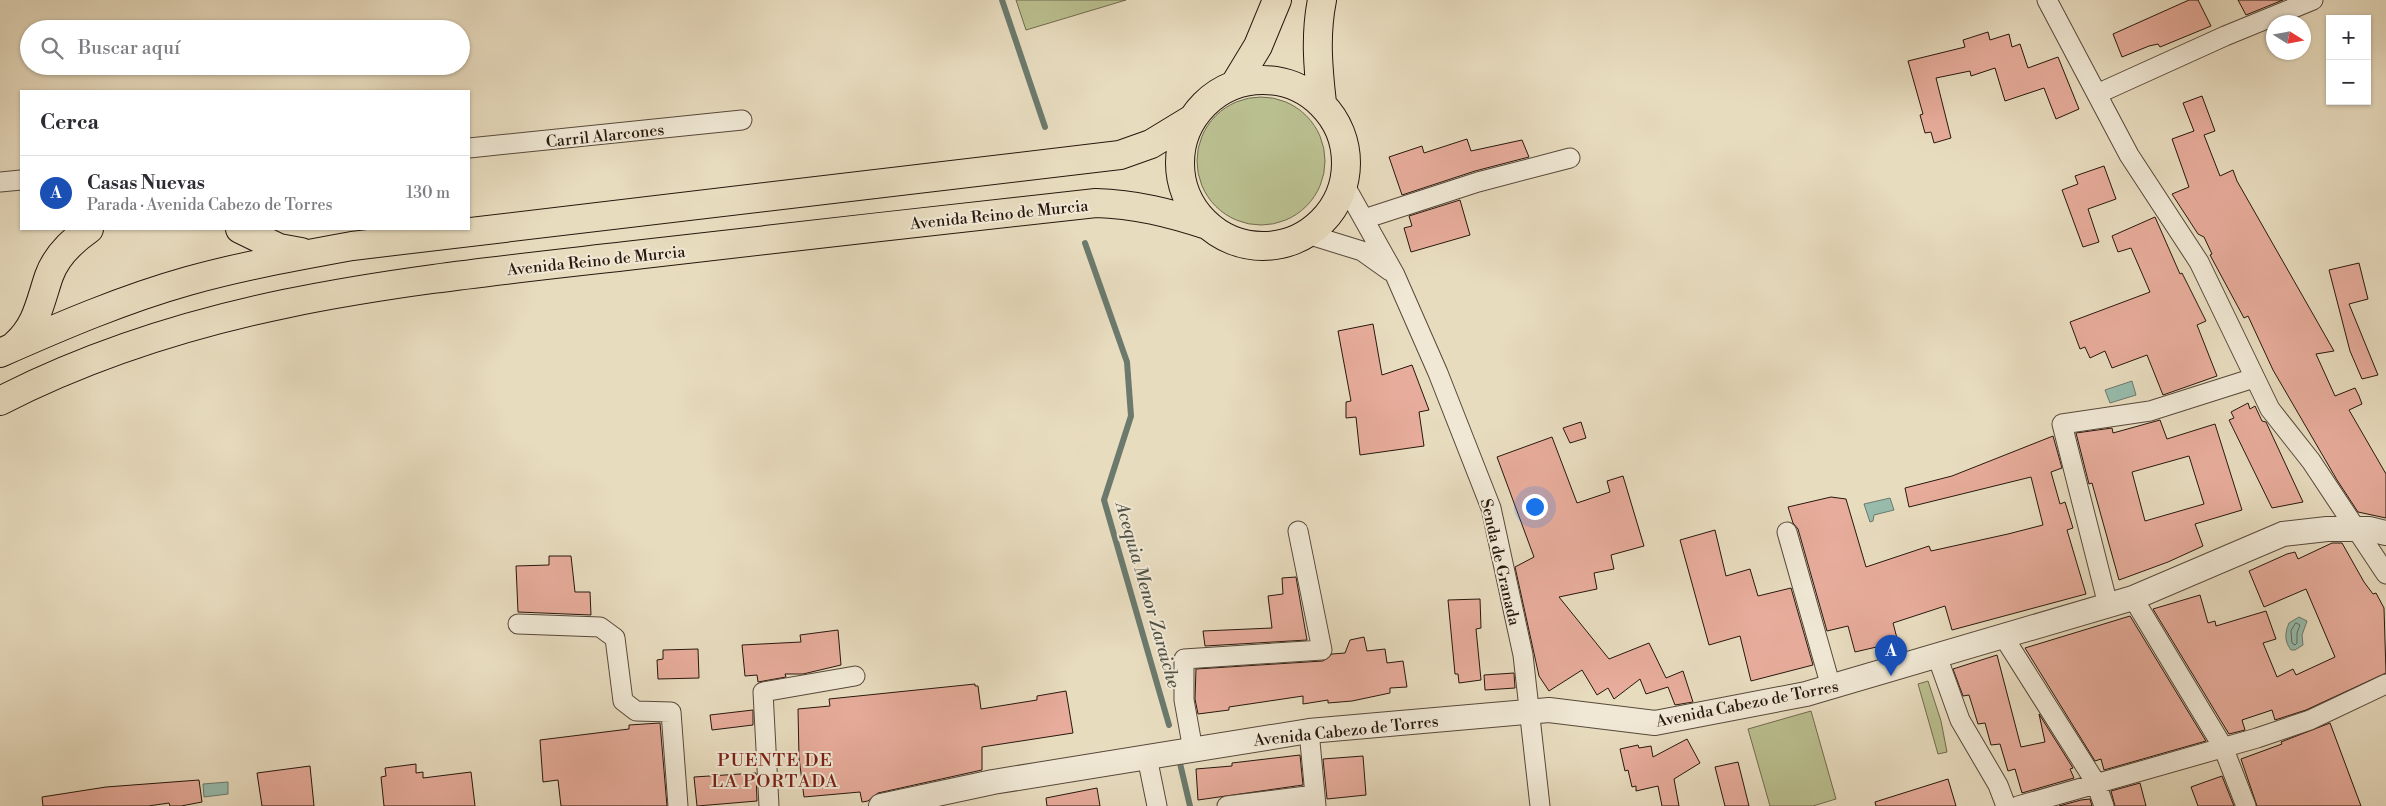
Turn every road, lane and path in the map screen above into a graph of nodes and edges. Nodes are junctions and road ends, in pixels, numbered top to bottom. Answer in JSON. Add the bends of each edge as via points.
{"nodes":[{"id":1,"x":1277,"y":0,"type":"edge"},
{"id":2,"x":1322,"y":0,"type":"edge"},
{"id":3,"x":2047,"y":0,"type":"edge"},
{"id":4,"x":2313,"y":0,"type":"edge"},
{"id":5,"x":1235,"y":84,"type":"junction"},
{"id":6,"x":2097,"y":94,"type":"junction"},
{"id":7,"x":1322,"y":103,"type":"junction"},
{"id":8,"x":1192,"y":119,"type":"junction"},
{"id":9,"x":742,"y":120,"type":"dead end"},
{"id":10,"x":470,"y":148,"type":"edge"},
{"id":11,"x":1570,"y":158,"type":"dead end"},
{"id":12,"x":20,"y":180,"type":"edge"},
{"id":13,"x":0,"y":182,"type":"edge"},
{"id":14,"x":1344,"y":184,"type":"junction"},
{"id":15,"x":1364,"y":219,"type":"junction"},
{"id":16,"x":1207,"y":225,"type":"junction"},
{"id":17,"x":88,"y":230,"type":"edge"},
{"id":18,"x":242,"y":230,"type":"edge"},
{"id":19,"x":1307,"y":234,"type":"junction"},
{"id":20,"x":314,"y":252,"type":"junction"},
{"id":21,"x":1394,"y":275,"type":"junction"},
{"id":22,"x":45,"y":292,"type":"junction"},
{"id":23,"x":44,"y":334,"type":"junction"},
{"id":24,"x":6,"y":351,"type":"edge"},
{"id":25,"x":100,"y":357,"type":"junction"},
{"id":26,"x":2254,"y":378,"type":"junction"},
{"id":27,"x":0,"y":401,"type":"edge"},
{"id":28,"x":2354,"y":529,"type":"junction"},
{"id":29,"x":1298,"y":531,"type":"dead end"},
{"id":30,"x":1787,"y":532,"type":"dead end"},
{"id":31,"x":2386,"y":533,"type":"edge"},
{"id":32,"x":2386,"y":574,"type":"edge"},
{"id":33,"x":2133,"y":598,"type":"junction"},
{"id":34,"x":2108,"y":605,"type":"junction"},
{"id":35,"x":518,"y":624,"type":"dead end"},
{"id":36,"x":2004,"y":636,"type":"junction"},
{"id":37,"x":1937,"y":656,"type":"junction"},
{"id":38,"x":855,"y":676,"type":"dead end"},
{"id":39,"x":2386,"y":684,"type":"edge"},
{"id":40,"x":1831,"y":687,"type":"junction"},
{"id":41,"x":1528,"y":712,"type":"junction"},
{"id":42,"x":1309,"y":731,"type":"junction"},
{"id":43,"x":2223,"y":747,"type":"junction"},
{"id":44,"x":1192,"y":750,"type":"junction"},
{"id":45,"x":1147,"y":757,"type":"junction"},
{"id":46,"x":2096,"y":784,"type":"junction"},
{"id":47,"x":1316,"y":800,"type":"edge"},
{"id":48,"x":678,"y":806,"type":"edge"},
{"id":49,"x":769,"y":806,"type":"edge"},
{"id":50,"x":881,"y":806,"type":"edge"},
{"id":51,"x":1157,"y":806,"type":"edge"},
{"id":52,"x":1227,"y":806,"type":"edge"},
{"id":53,"x":1540,"y":806,"type":"edge"},
{"id":54,"x":2006,"y":806,"type":"edge"},
{"id":55,"x":2018,"y":806,"type":"edge"},
{"id":56,"x":2104,"y":806,"type":"edge"},
{"id":57,"x":2246,"y":806,"type":"edge"}],
"edges":[{"from":1,"to":5,"type":"main road","via":[[1258,46]]},
{"from":2,"to":7,"type":"main road","via":[[1317,22],[1317,66]]},
{"from":3,"to":6,"type":"street"},
{"from":4,"to":6,"type":"street"},
{"from":5,"to":7,"type":"main road","via":[[1266,79],[1281,82],[1296,86]]},
{"from":5,"to":8,"type":"main road","via":[[1210,98]]},
{"from":6,"to":26,"type":"street","via":[[2129,155],[2199,262]]},
{"from":7,"to":14,"type":"main road","via":[[1338,127],[1346,154]]},
{"from":8,"to":16,"type":"main road","via":[[1182,146],[1181,175],[1190,202]]},
{"from":8,"to":20,"type":"main road","via":[[1151,144],[1120,155]]},
{"from":9,"to":10,"type":"street","name":"Carril Alarcones"},
{"from":11,"to":15,"type":"street","via":[[1478,182]]},
{"from":12,"to":13,"type":"street"},
{"from":14,"to":15,"type":"street","name":"Senda de Granada"},
{"from":14,"to":19,"type":"main road","via":[[1330,212]]},
{"from":15,"to":21,"type":"street","name":"Senda de Granada"},
{"from":16,"to":19,"type":"main road","via":[[1246,245],[1276,245]]},
{"from":16,"to":25,"type":"main road","name":"Avenida Reino de Murcia","via":[[1162,211],[1096,203],[450,276],[342,291],[241,312],[132,344]]},
{"from":17,"to":22,"type":"main road","via":[[57,260]]},
{"from":18,"to":20,"type":"main road","via":[[279,248]]},
{"from":19,"to":21,"type":"street","name":"Senda de Granada","via":[[1362,251]]},
{"from":20,"to":23,"type":"main road","via":[[188,281]]},
{"from":21,"to":41,"type":"street","name":"Senda de Granada","via":[[1438,373],[1491,508],[1523,655]]},
{"from":22,"to":23,"type":"main road"},
{"from":22,"to":24,"type":"main road","via":[[32,326]]},
{"from":23,"to":24,"type":"main road"},
{"from":23,"to":25,"type":"main road","via":[[51,352],[65,361]]},
{"from":25,"to":27,"type":"main road","name":"Avenida Reino de Murcia"},
{"from":26,"to":28,"type":"street","via":[[2270,410],[2311,461]]},
{"from":26,"to":34,"type":"street","via":[[2150,411],[2062,424]]},
{"from":28,"to":31,"type":"street","name":"Avenida Cabezo de Torres"},
{"from":28,"to":32,"type":"street"},
{"from":28,"to":33,"type":"street","name":"Avenida Cabezo de Torres","via":[[2284,534]]},
{"from":29,"to":44,"type":"street","via":[[1322,650],[1184,659],[1184,700]]},
{"from":30,"to":40,"type":"street"},
{"from":33,"to":34,"type":"street","name":"Avenida Cabezo de Torres"},
{"from":33,"to":43,"type":"street"},
{"from":34,"to":36,"type":"street","name":"Avenida Cabezo de Torres"},
{"from":35,"to":48,"type":"street","via":[[600,627],[615,638],[622,700],[636,711],[671,712]]},
{"from":36,"to":37,"type":"street","name":"Avenida Cabezo de Torres"},
{"from":36,"to":46,"type":"street"},
{"from":37,"to":40,"type":"street","name":"Avenida Cabezo de Torres"},
{"from":37,"to":54,"type":"street","via":[[1960,720],[1998,784]]},
{"from":38,"to":49,"type":"street","via":[[763,692]]},
{"from":39,"to":43,"type":"street","via":[[2310,720]]},
{"from":40,"to":41,"type":"street","name":"Avenida Cabezo de Torres","via":[[1654,724],[1559,710]]},
{"from":41,"to":42,"type":"street","name":"Avenida Cabezo de Torres"},
{"from":41,"to":53,"type":"street","name":"Senda de Granada"},
{"from":42,"to":44,"type":"street","name":"Avenida Cabezo de Torres"},
{"from":42,"to":47,"type":"street"},
{"from":43,"to":46,"type":"street"},
{"from":43,"to":57,"type":"street"},
{"from":44,"to":45,"type":"street","name":"Avenida Cabezo de Torres"},
{"from":45,"to":50,"type":"street","name":"Avenida Cabezo de Torres","via":[[992,782]]},
{"from":45,"to":51,"type":"street"},
{"from":46,"to":55,"type":"street"},
{"from":46,"to":56,"type":"street"},
{"from":47,"to":52,"type":"street"}]}
